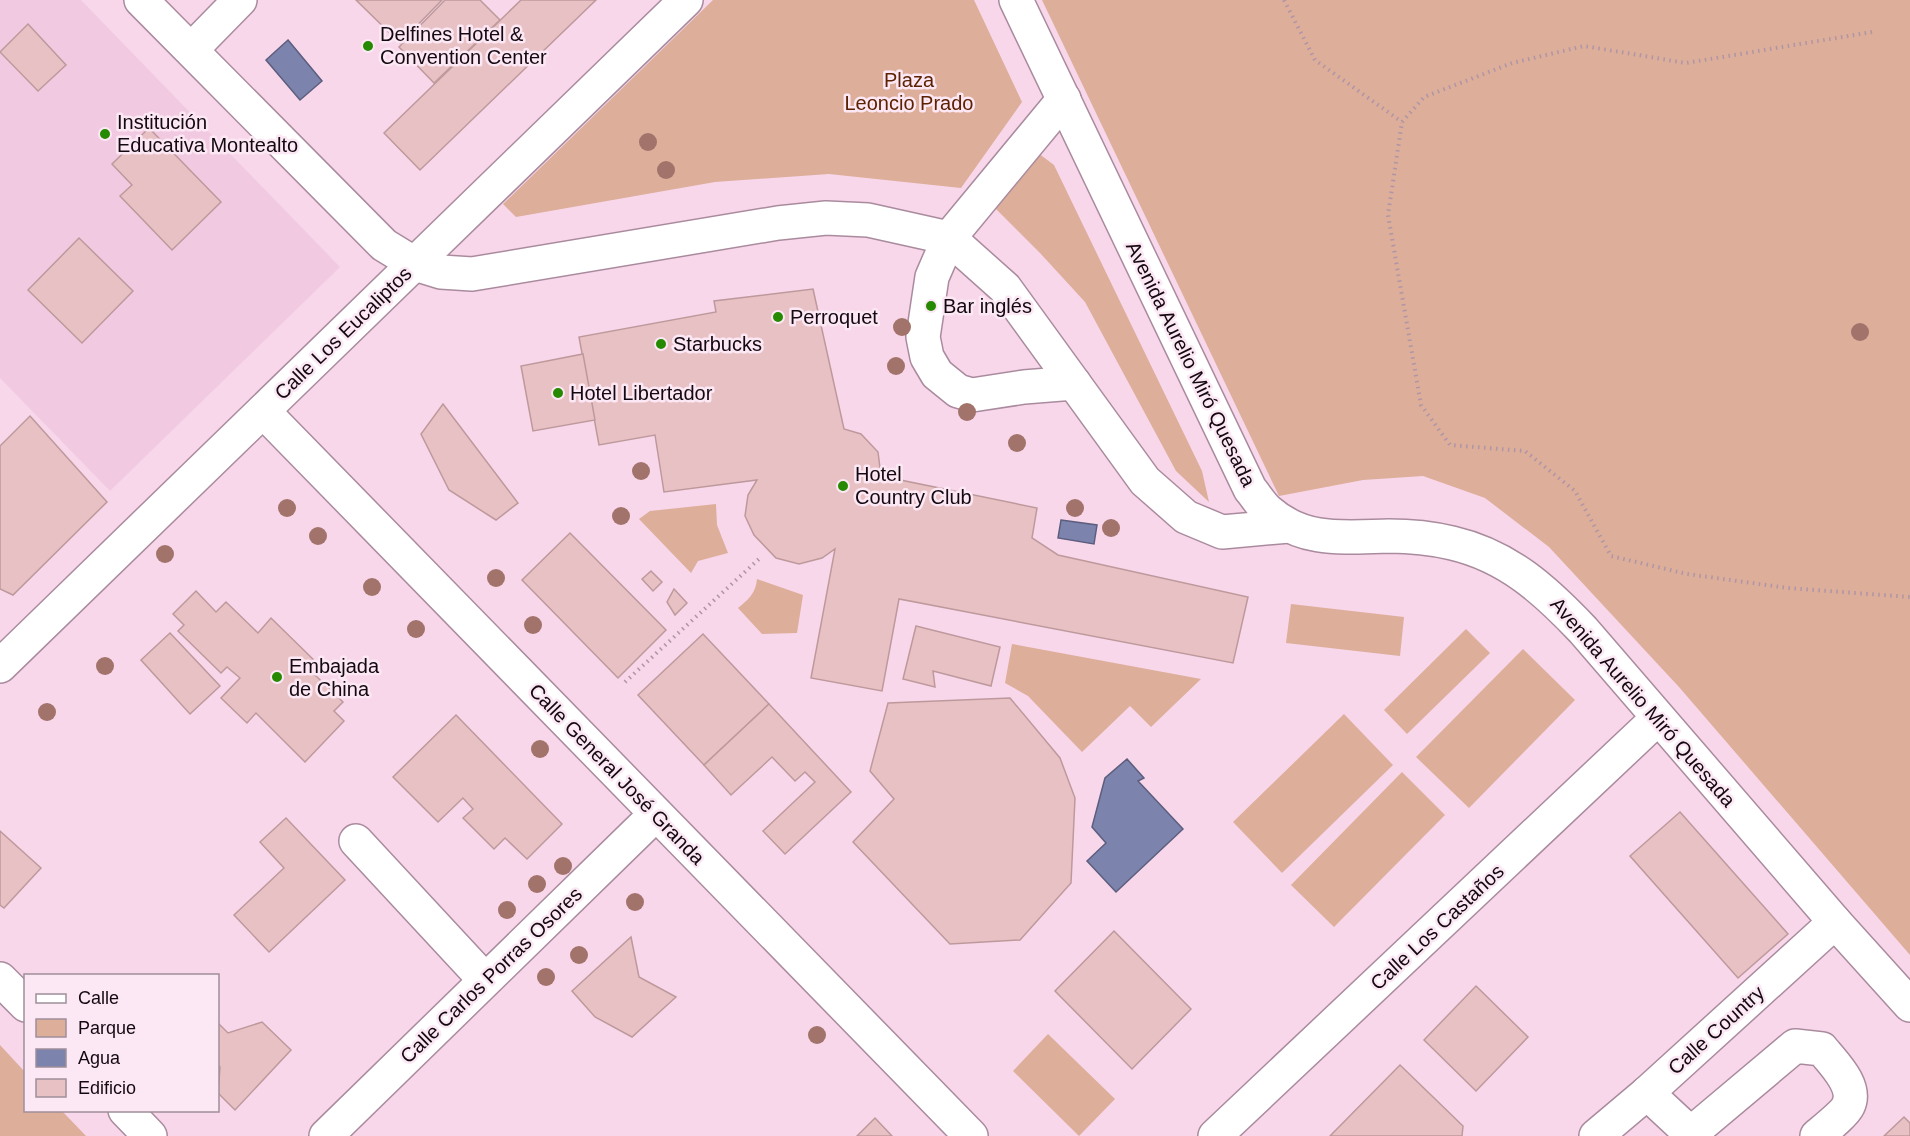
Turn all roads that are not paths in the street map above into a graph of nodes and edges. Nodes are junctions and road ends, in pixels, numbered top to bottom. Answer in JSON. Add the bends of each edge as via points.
{"nodes":[{"id":1,"x":141,"y":0,"type":"edge"},
{"id":2,"x":240,"y":0,"type":"edge"},
{"id":3,"x":1016,"y":0,"type":"edge"},
{"id":4,"x":679,"y":2,"type":"edge"},
{"id":5,"x":191,"y":50,"type":"junction"},
{"id":6,"x":1064,"y":99,"type":"junction"},
{"id":7,"x":949,"y":238,"type":"junction"},
{"id":8,"x":414,"y":264,"type":"junction"},
{"id":9,"x":1074,"y":383,"type":"junction"},
{"id":10,"x":263,"y":411,"type":"junction"},
{"id":11,"x":1289,"y":526,"type":"junction"},
{"id":12,"x":0,"y":666,"type":"edge"},
{"id":13,"x":1658,"y":718,"type":"junction"},
{"id":14,"x":656,"y":814,"type":"junction"},
{"id":15,"x":356,"y":841,"type":"dead end"},
{"id":16,"x":1835,"y":922,"type":"junction"},
{"id":17,"x":0,"y":979,"type":"edge"},
{"id":18,"x":485,"y":980,"type":"junction"},
{"id":19,"x":24,"y":1003,"type":"edge"},
{"id":20,"x":1910,"y":1005,"type":"edge"},
{"id":21,"x":1647,"y":1093,"type":"junction"},
{"id":22,"x":127,"y":1112,"type":"edge"},
{"id":23,"x":1689,"y":1135,"type":"edge"},
{"id":24,"x":150,"y":1136,"type":"edge"},
{"id":25,"x":326,"y":1136,"type":"edge"},
{"id":26,"x":971,"y":1136,"type":"edge"},
{"id":27,"x":1215,"y":1136,"type":"edge"},
{"id":28,"x":1596,"y":1136,"type":"edge"},
{"id":29,"x":1817,"y":1136,"type":"edge"}],
"edges":[{"from":1,"to":5,"type":"street"},
{"from":2,"to":5,"type":"street"},
{"from":3,"to":6,"type":"street","name":"Avenida Aurelio Miró Quesada"},
{"from":4,"to":8,"type":"street","name":"Calle Los Eucaliptos"},
{"from":5,"to":8,"type":"street","via":[[384,245]]},
{"from":6,"to":7,"type":"street"},
{"from":6,"to":11,"type":"street","name":"Avenida Aurelio Miró Quesada","via":[[1250,489],[1267,510]]},
{"from":7,"to":8,"type":"street","via":[[868,220],[826,218],[472,274],[441,272]]},
{"from":7,"to":9,"type":"street","via":[[1005,288]]},
{"from":7,"to":9,"type":"street","via":[[932,277],[923,337],[927,357],[938,374],[958,391],[972,395]]},
{"from":8,"to":10,"type":"street","name":"Calle Los Eucaliptos"},
{"from":9,"to":11,"type":"street","via":[[1145,481],[1186,517],[1222,532]]},
{"from":10,"to":12,"type":"street","name":"Calle Los Eucaliptos"},
{"from":10,"to":14,"type":"street","name":"Calle General José Granda"},
{"from":11,"to":13,"type":"street","name":"Avenida Aurelio Miró Quesada","via":[[1336,538],[1423,537],[1488,555],[1520,572],[1551,596]]},
{"from":13,"to":16,"type":"street","name":"Avenida Aurelio Miró Quesada"},
{"from":13,"to":27,"type":"street","name":"Calle Los Castaños"},
{"from":14,"to":18,"type":"street","name":"Calle Carlos Porras Osores"},
{"from":14,"to":26,"type":"street","name":"Calle General José Granda"},
{"from":15,"to":18,"type":"street"},
{"from":16,"to":20,"type":"street","name":"Avenida Aurelio Miró Quesada"},
{"from":16,"to":21,"type":"street","name":"Calle Country"},
{"from":17,"to":19,"type":"street"},
{"from":18,"to":25,"type":"street","name":"Calle Carlos Porras Osores"},
{"from":21,"to":23,"type":"street"},
{"from":21,"to":28,"type":"street","name":"Calle Country"},
{"from":22,"to":24,"type":"street"},
{"from":23,"to":29,"type":"street","via":[[1795,1046],[1822,1049],[1849,1084],[1848,1106]]}]}
